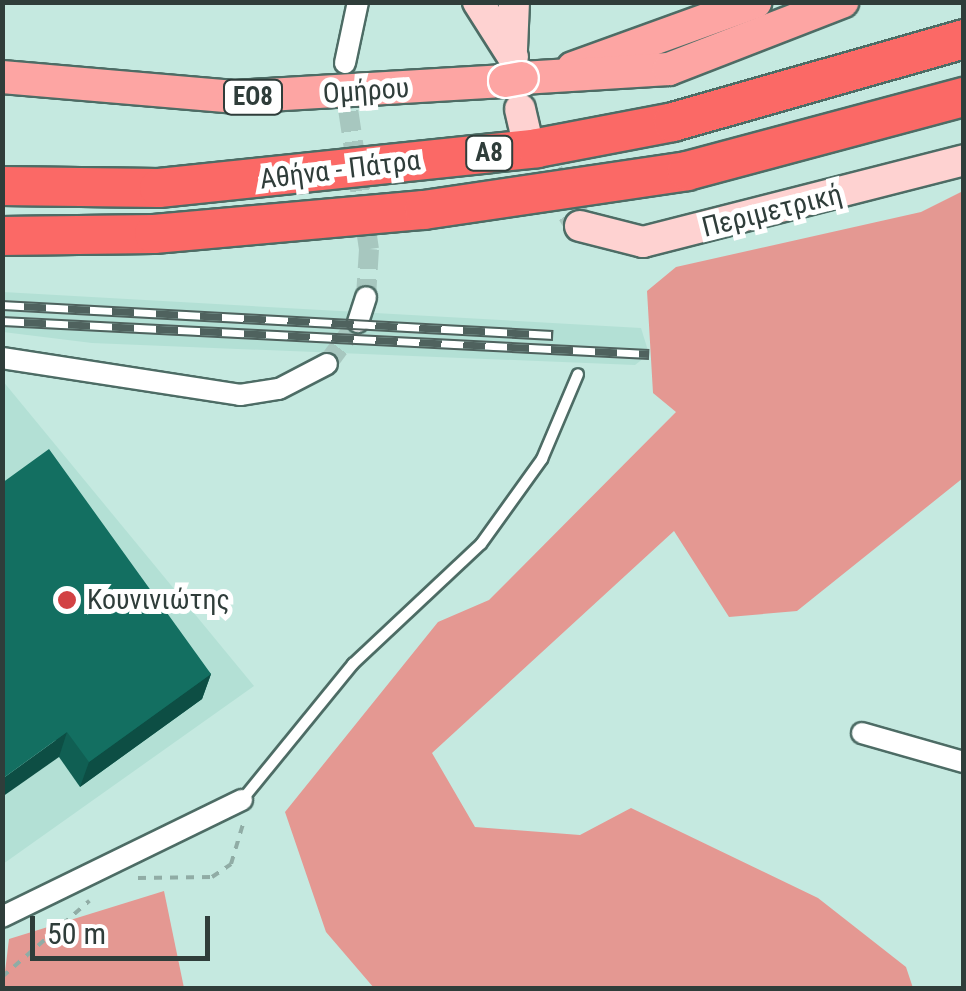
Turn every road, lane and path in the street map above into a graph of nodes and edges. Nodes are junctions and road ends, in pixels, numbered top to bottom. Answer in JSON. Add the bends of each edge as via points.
{"nodes":[{"id":1,"x":358,"y":2,"type":"edge"},
{"id":2,"x":478,"y":2,"type":"edge"},
{"id":3,"x":514,"y":2,"type":"edge"},
{"id":4,"x":755,"y":2,"type":"edge"},
{"id":5,"x":842,"y":2,"type":"edge"},
{"id":6,"x":964,"y":40,"type":"edge"},
{"id":7,"x":345,"y":63,"type":"tunnel mouth"},
{"id":8,"x":2,"y":78,"type":"edge"},
{"id":9,"x":524,"y":96,"type":"junction"},
{"id":10,"x":964,"y":96,"type":"edge"},
{"id":11,"x":964,"y":160,"type":"edge"},
{"id":12,"x":2,"y":186,"type":"edge"},
{"id":13,"x":580,"y":226,"type":"dead end"},
{"id":14,"x":2,"y":236,"type":"edge"},
{"id":15,"x":366,"y":297,"type":"tunnel mouth"},
{"id":16,"x":358,"y":322,"type":"tunnel mouth"},
{"id":17,"x":2,"y":358,"type":"edge"},
{"id":18,"x":328,"y":364,"type":"tunnel mouth"},
{"id":19,"x":578,"y":374,"type":"dead end"},
{"id":20,"x":862,"y":733,"type":"dead end"},
{"id":21,"x":964,"y":762,"type":"edge"},
{"id":22,"x":242,"y":800,"type":"junction"},
{"id":23,"x":131,"y":880,"type":"dead end"},
{"id":24,"x":99,"y":895,"type":"dead end"},
{"id":25,"x":2,"y":917,"type":"edge"},
{"id":26,"x":2,"y":977,"type":"edge"}],
"edges":[{"from":1,"to":7,"type":"street"},
{"from":2,"to":3,"type":"street","via":[[513,57]]},
{"from":4,"to":9,"type":"main road","name":"Ομήρου","number":"ΕΟ8"},
{"from":5,"to":9,"type":"main road","name":"Ομήρου","number":"ΕΟ8","via":[[668,69]]},
{"from":6,"to":12,"type":"highway","name":"Αθήνα - Πάτρα","number":"Α8","via":[[673,122],[538,148],[176,187]]},
{"from":8,"to":9,"type":"main road","name":"Ομήρου","number":"ΕΟ8","via":[[234,97]]},
{"from":10,"to":14,"type":"highway","name":"Αθήνα - Πάτρα","number":"Α8","via":[[688,171],[424,210],[154,234]]},
{"from":11,"to":13,"type":"street","name":"Περιμετρική","via":[[643,242]]},
{"from":15,"to":16,"type":"street"},
{"from":17,"to":18,"type":"street","via":[[240,395],[279,389]]},
{"from":19,"to":22,"type":"lane","via":[[542,459],[482,544],[353,664]]},
{"from":20,"to":21,"type":"street"},
{"from":22,"to":23,"type":"path","via":[[244,837],[222,870]]},
{"from":22,"to":25,"type":"street"},
{"from":24,"to":26,"type":"path"}]}
